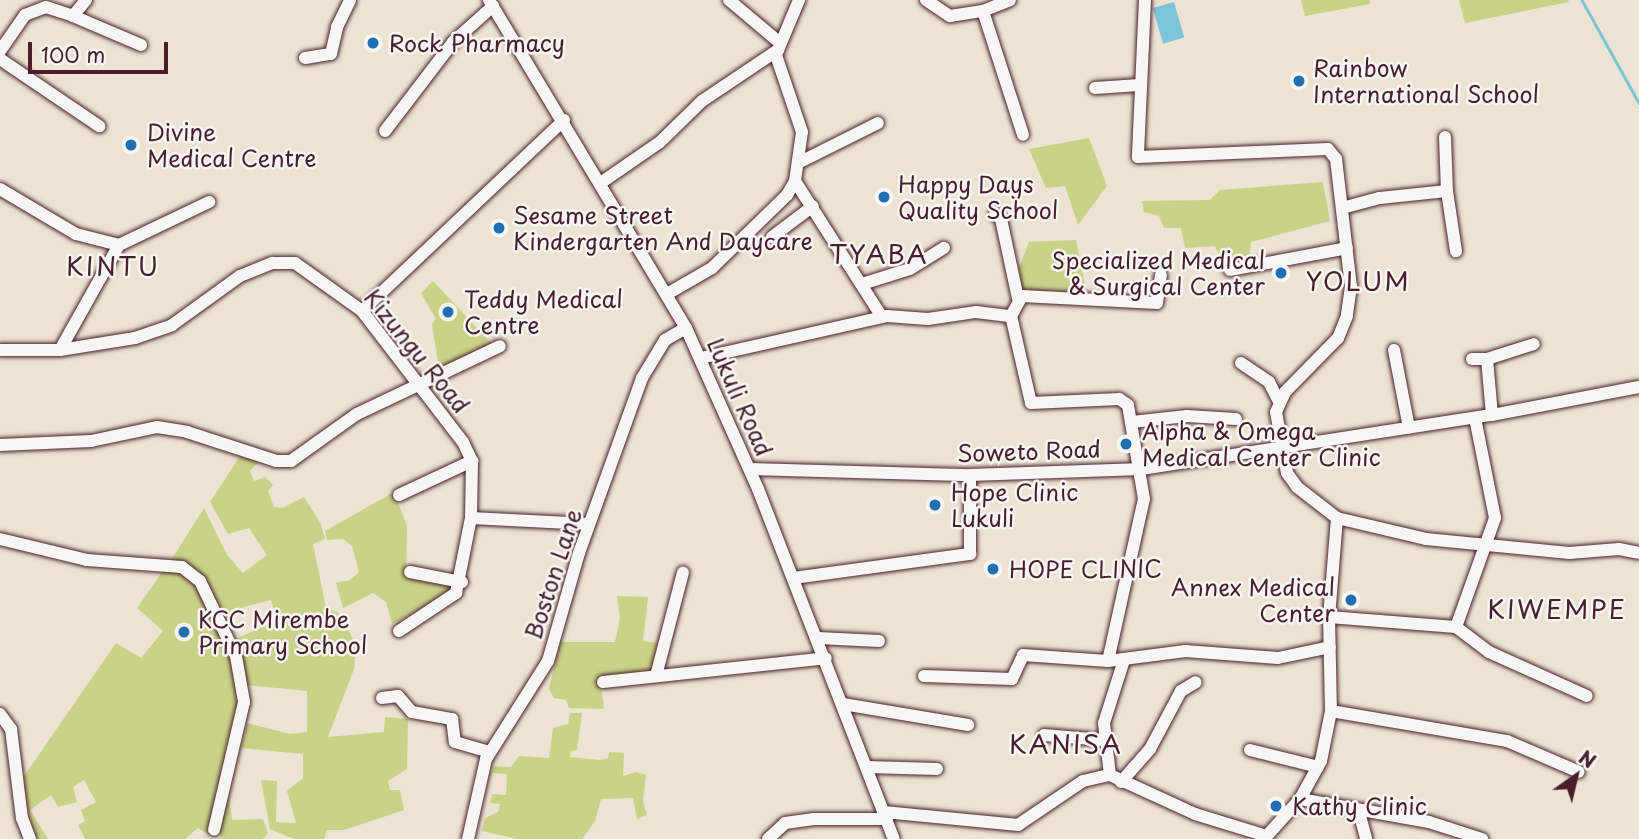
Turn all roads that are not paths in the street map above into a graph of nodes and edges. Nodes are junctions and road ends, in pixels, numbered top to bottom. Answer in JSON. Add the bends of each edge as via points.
{"nodes":[{"id":1,"x":86,"y":0,"type":"edge"},
{"id":2,"x":351,"y":0,"type":"edge"},
{"id":3,"x":729,"y":0,"type":"edge"},
{"id":4,"x":799,"y":0,"type":"edge"},
{"id":5,"x":926,"y":0,"type":"edge"},
{"id":6,"x":1010,"y":0,"type":"edge"},
{"id":7,"x":1145,"y":0,"type":"edge"},
{"id":8,"x":491,"y":3,"type":"edge"},
{"id":9,"x":51,"y":4,"type":"edge"},
{"id":10,"x":983,"y":11,"type":"junction"},
{"id":11,"x":73,"y":16,"type":"junction"},
{"id":12,"x":141,"y":45,"type":"dead end"},
{"id":13,"x":779,"y":46,"type":"junction"},
{"id":14,"x":0,"y":51,"type":"edge"},
{"id":15,"x":304,"y":58,"type":"dead end"},
{"id":16,"x":0,"y":59,"type":"edge"},
{"id":17,"x":1139,"y":85,"type":"junction"},
{"id":18,"x":1095,"y":88,"type":"dead end"},
{"id":19,"x":564,"y":120,"type":"junction"},
{"id":20,"x":878,"y":123,"type":"dead end"},
{"id":21,"x":99,"y":126,"type":"dead end"},
{"id":22,"x":384,"y":131,"type":"dead end"},
{"id":23,"x":1023,"y":135,"type":"dead end"},
{"id":24,"x":1445,"y":137,"type":"dead end"},
{"id":25,"x":800,"y":163,"type":"junction"},
{"id":26,"x":795,"y":181,"type":"junction"},
{"id":27,"x":602,"y":182,"type":"junction"},
{"id":28,"x":0,"y":189,"type":"edge"},
{"id":29,"x":1447,"y":191,"type":"junction"},
{"id":30,"x":209,"y":202,"type":"dead end"},
{"id":31,"x":813,"y":206,"type":"junction"},
{"id":32,"x":1342,"y":208,"type":"junction"},
{"id":33,"x":995,"y":214,"type":"dead end"},
{"id":34,"x":772,"y":237,"type":"dead end"},
{"id":35,"x":119,"y":245,"type":"junction"},
{"id":36,"x":944,"y":248,"type":"dead end"},
{"id":37,"x":1347,"y":248,"type":"junction"},
{"id":38,"x":1456,"y":251,"type":"dead end"},
{"id":39,"x":1230,"y":270,"type":"dead end"},
{"id":40,"x":1161,"y":275,"type":"dead end"},
{"id":41,"x":862,"y":284,"type":"junction"},
{"id":42,"x":667,"y":294,"type":"junction"},
{"id":43,"x":1018,"y":298,"type":"junction"},
{"id":44,"x":362,"y":311,"type":"junction"},
{"id":45,"x":1011,"y":316,"type":"junction"},
{"id":46,"x":882,"y":317,"type":"junction"},
{"id":47,"x":686,"y":327,"type":"junction"},
{"id":48,"x":1534,"y":344,"type":"dead end"},
{"id":49,"x":500,"y":346,"type":"dead end"},
{"id":50,"x":0,"y":350,"type":"edge"},
{"id":51,"x":60,"y":350,"type":"junction"},
{"id":52,"x":1394,"y":350,"type":"dead end"},
{"id":53,"x":701,"y":358,"type":"junction"},
{"id":54,"x":1472,"y":359,"type":"dead end"},
{"id":55,"x":1487,"y":359,"type":"junction"},
{"id":56,"x":1241,"y":363,"type":"dead end"},
{"id":57,"x":419,"y":383,"type":"junction"},
{"id":58,"x":1639,"y":387,"type":"edge"},
{"id":59,"x":1279,"y":402,"type":"junction"},
{"id":60,"x":1492,"y":415,"type":"junction"},
{"id":61,"x":1475,"y":418,"type":"junction"},
{"id":62,"x":1236,"y":419,"type":"dead end"},
{"id":63,"x":1132,"y":422,"type":"junction"},
{"id":64,"x":1409,"y":428,"type":"junction"},
{"id":65,"x":0,"y":444,"type":"edge"},
{"id":66,"x":1280,"y":448,"type":"junction"},
{"id":67,"x":472,"y":461,"type":"junction"},
{"id":68,"x":1142,"y":468,"type":"junction"},
{"id":69,"x":750,"y":469,"type":"junction"},
{"id":70,"x":971,"y":475,"type":"junction"},
{"id":71,"x":399,"y":495,"type":"dead end"},
{"id":72,"x":471,"y":518,"type":"junction"},
{"id":73,"x":1337,"y":518,"type":"junction"},
{"id":74,"x":589,"y":524,"type":"junction"},
{"id":75,"x":0,"y":540,"type":"edge"},
{"id":76,"x":1484,"y":544,"type":"junction"},
{"id":77,"x":1639,"y":553,"type":"edge"},
{"id":78,"x":410,"y":572,"type":"dead end"},
{"id":79,"x":683,"y":572,"type":"dead end"},
{"id":80,"x":794,"y":578,"type":"junction"},
{"id":81,"x":462,"y":582,"type":"junction"},
{"id":82,"x":1329,"y":617,"type":"junction"},
{"id":83,"x":1456,"y":627,"type":"junction"},
{"id":84,"x":399,"y":631,"type":"dead end"},
{"id":85,"x":818,"y":638,"type":"junction"},
{"id":86,"x":879,"y":641,"type":"dead end"},
{"id":87,"x":1329,"y":647,"type":"junction"},
{"id":88,"x":826,"y":658,"type":"junction"},
{"id":89,"x":1124,"y":660,"type":"junction"},
{"id":90,"x":1108,"y":661,"type":"junction"},
{"id":91,"x":656,"y":676,"type":"junction"},
{"id":92,"x":924,"y":676,"type":"dead end"},
{"id":93,"x":603,"y":682,"type":"dead end"},
{"id":94,"x":1196,"y":682,"type":"dead end"},
{"id":95,"x":1587,"y":696,"type":"dead end"},
{"id":96,"x":382,"y":698,"type":"dead end"},
{"id":97,"x":843,"y":704,"type":"junction"},
{"id":98,"x":1331,"y":711,"type":"junction"},
{"id":99,"x":0,"y":714,"type":"edge"},
{"id":100,"x":968,"y":725,"type":"dead end"},
{"id":101,"x":1044,"y":735,"type":"dead end"},
{"id":102,"x":1103,"y":740,"type":"junction"},
{"id":103,"x":1250,"y":750,"type":"dead end"},
{"id":104,"x":489,"y":752,"type":"junction"},
{"id":105,"x":867,"y":767,"type":"junction"},
{"id":106,"x":1318,"y":767,"type":"junction"},
{"id":107,"x":937,"y":769,"type":"dead end"},
{"id":108,"x":1579,"y":772,"type":"dead end"},
{"id":109,"x":1116,"y":778,"type":"junction"},
{"id":110,"x":1300,"y":799,"type":"junction"},
{"id":111,"x":1359,"y":811,"type":"junction"},
{"id":112,"x":886,"y":816,"type":"junction"},
{"id":113,"x":214,"y":830,"type":"dead end"},
{"id":114,"x":1014,"y":832,"type":"edge"},
{"id":115,"x":1266,"y":837,"type":"edge"},
{"id":116,"x":30,"y":839,"type":"edge"},
{"id":117,"x":468,"y":839,"type":"edge"},
{"id":118,"x":768,"y":839,"type":"edge"},
{"id":119,"x":894,"y":839,"type":"edge"},
{"id":120,"x":1366,"y":839,"type":"edge"},
{"id":121,"x":1482,"y":839,"type":"edge"}],
"edges":[{"from":1,"to":11,"type":"street"},
{"from":2,"to":15,"type":"street","via":[[337,27],[331,54]]},
{"from":3,"to":13,"type":"street"},
{"from":4,"to":13,"type":"street"},
{"from":5,"to":10,"type":"street","via":[[950,16]]},
{"from":6,"to":10,"type":"street"},
{"from":7,"to":17,"type":"street"},
{"from":8,"to":19,"type":"street","name":"Lukuli Road"},
{"from":8,"to":22,"type":"street","via":[[453,42]]},
{"from":9,"to":11,"type":"street"},
{"from":9,"to":14,"type":"street","via":[[25,15]]},
{"from":10,"to":23,"type":"street"},
{"from":11,"to":12,"type":"street"},
{"from":13,"to":25,"type":"street","via":[[776,62],[802,132]]},
{"from":13,"to":27,"type":"street","via":[[702,101],[660,142]]},
{"from":16,"to":21,"type":"street"},
{"from":17,"to":18,"type":"street"},
{"from":17,"to":32,"type":"street","via":[[1138,157],[1328,149],[1336,159]]},
{"from":19,"to":27,"type":"street","name":"Lukuli Road"},
{"from":19,"to":44,"type":"street"},
{"from":20,"to":25,"type":"street"},
{"from":24,"to":29,"type":"street"},
{"from":25,"to":26,"type":"street"},
{"from":26,"to":31,"type":"street"},
{"from":26,"to":42,"type":"street","via":[[787,195],[712,268]]},
{"from":27,"to":42,"type":"street","name":"Lukuli Road"},
{"from":28,"to":35,"type":"street","via":[[76,234]]},
{"from":29,"to":32,"type":"street","via":[[1380,198]]},
{"from":29,"to":38,"type":"street"},
{"from":30,"to":35,"type":"street"},
{"from":31,"to":34,"type":"street"},
{"from":31,"to":41,"type":"street"},
{"from":32,"to":37,"type":"street"},
{"from":33,"to":43,"type":"street","via":[[1001,219]]},
{"from":35,"to":51,"type":"street"},
{"from":36,"to":41,"type":"street","via":[[910,270]]},
{"from":37,"to":39,"type":"street"},
{"from":37,"to":59,"type":"street","via":[[1351,286],[1338,338]]},
{"from":40,"to":43,"type":"street","via":[[1157,303]]},
{"from":41,"to":46,"type":"street"},
{"from":42,"to":47,"type":"street","name":"Lukuli Road"},
{"from":43,"to":45,"type":"street"},
{"from":44,"to":51,"type":"street","name":"Kizungu Road","via":[[303,266],[273,263],[240,276],[172,325],[135,338]]},
{"from":44,"to":57,"type":"street","name":"Kizungu Road"},
{"from":45,"to":46,"type":"street","via":[[964,312],[928,319]]},
{"from":45,"to":63,"type":"street","via":[[1028,400],[1036,405],[1119,399],[1128,405]]},
{"from":46,"to":53,"type":"street"},
{"from":47,"to":53,"type":"street","name":"Lukuli Road"},
{"from":47,"to":74,"type":"street","name":"Boston Lane","via":[[665,340],[645,371]]},
{"from":48,"to":55,"type":"street"},
{"from":49,"to":57,"type":"street"},
{"from":50,"to":51,"type":"street","name":"Kizungu Road"},
{"from":52,"to":64,"type":"street"},
{"from":53,"to":69,"type":"street","name":"Lukuli Road"},
{"from":54,"to":55,"type":"street"},
{"from":55,"to":60,"type":"street"},
{"from":56,"to":59,"type":"street","via":[[1269,382]]},
{"from":57,"to":65,"type":"street","via":[[357,414],[291,461],[276,461],[157,426],[91,441]]},
{"from":57,"to":67,"type":"street","name":"Kizungu Road"},
{"from":58,"to":60,"type":"street","name":"Soweto Road"},
{"from":59,"to":66,"type":"street"},
{"from":60,"to":61,"type":"street","name":"Soweto Road"},
{"from":61,"to":64,"type":"street","name":"Soweto Road"},
{"from":61,"to":76,"type":"street","via":[[1495,518]]},
{"from":62,"to":63,"type":"street","via":[[1187,416]]},
{"from":63,"to":68,"type":"street"},
{"from":64,"to":66,"type":"street","name":"Soweto Road"},
{"from":66,"to":68,"type":"street","name":"Soweto Road"},
{"from":66,"to":73,"type":"street","via":[[1287,473],[1297,487]]},
{"from":67,"to":71,"type":"street"},
{"from":67,"to":72,"type":"street"},
{"from":68,"to":70,"type":"street","name":"Soweto Road"},
{"from":68,"to":90,"type":"street","via":[[1144,499]]},
{"from":69,"to":70,"type":"street","name":"Soweto Road"},
{"from":69,"to":80,"type":"street","name":"Lukuli Road"},
{"from":70,"to":80,"type":"street","via":[[970,554]]},
{"from":72,"to":74,"type":"street"},
{"from":72,"to":81,"type":"street"},
{"from":73,"to":76,"type":"street","via":[[1426,539]]},
{"from":73,"to":82,"type":"street"},
{"from":74,"to":104,"type":"street","name":"Boston Lane","via":[[548,661]]},
{"from":75,"to":113,"type":"street","via":[[87,560],[182,567],[200,581],[236,656],[244,702]]},
{"from":76,"to":77,"type":"street","via":[[1569,553],[1619,549]]},
{"from":76,"to":83,"type":"street"},
{"from":78,"to":81,"type":"street"},
{"from":79,"to":91,"type":"street"},
{"from":80,"to":85,"type":"street","name":"Lukuli Road"},
{"from":81,"to":84,"type":"street","via":[[454,596]]},
{"from":82,"to":83,"type":"street"},
{"from":82,"to":87,"type":"street"},
{"from":83,"to":95,"type":"street","via":[[1489,652]]},
{"from":85,"to":86,"type":"street"},
{"from":85,"to":88,"type":"street","name":"Lukuli Road"},
{"from":87,"to":89,"type":"street","via":[[1278,659],[1185,652]]},
{"from":87,"to":98,"type":"street"},
{"from":88,"to":91,"type":"street"},
{"from":88,"to":97,"type":"street","name":"Lukuli Road"},
{"from":89,"to":90,"type":"street"},
{"from":89,"to":102,"type":"street"},
{"from":90,"to":92,"type":"street","via":[[1023,654],[1012,679]]},
{"from":91,"to":93,"type":"street"},
{"from":94,"to":109,"type":"street","via":[[1181,691],[1160,734]]},
{"from":96,"to":104,"type":"street","via":[[398,696],[412,712],[452,719],[455,742]]},
{"from":97,"to":100,"type":"street"},
{"from":97,"to":105,"type":"street","name":"Lukuli Road"},
{"from":98,"to":106,"type":"street"},
{"from":98,"to":108,"type":"street","via":[[1507,741]]},
{"from":99,"to":116,"type":"street","via":[[10,729],[22,818]]},
{"from":101,"to":102,"type":"street"},
{"from":102,"to":109,"type":"street"},
{"from":103,"to":106,"type":"street"},
{"from":104,"to":117,"type":"street","name":"Boston Lane"},
{"from":105,"to":107,"type":"street"},
{"from":105,"to":112,"type":"street","name":"Lukuli Road"},
{"from":106,"to":110,"type":"street"},
{"from":109,"to":114,"type":"street","via":[[1083,781]]},
{"from":109,"to":115,"type":"street","via":[[1195,814]]},
{"from":110,"to":111,"type":"street"},
{"from":110,"to":115,"type":"street"},
{"from":111,"to":120,"type":"street"},
{"from":111,"to":121,"type":"street","via":[[1429,822]]},
{"from":112,"to":114,"type":"street"},
{"from":112,"to":118,"type":"street","via":[[785,823]]},
{"from":112,"to":119,"type":"street","name":"Lukuli Road"}]}
